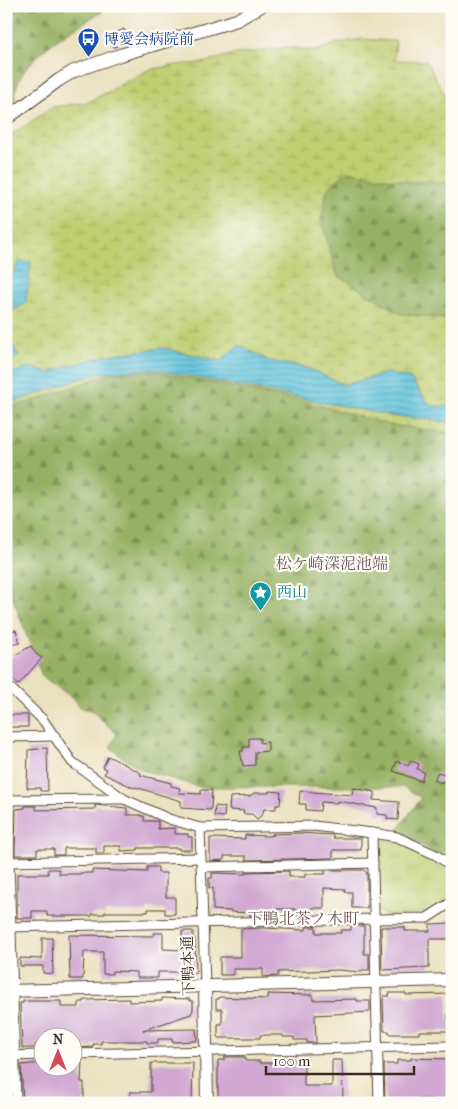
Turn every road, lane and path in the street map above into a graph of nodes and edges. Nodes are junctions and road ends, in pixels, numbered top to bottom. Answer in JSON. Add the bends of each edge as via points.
{"nodes":[{"id":1,"x":261,"y":6,"type":"edge"},
{"id":2,"x":6,"y":119,"type":"edge"},
{"id":3,"x":6,"y":684,"type":"edge"},
{"id":4,"x":55,"y":736,"type":"junction"},
{"id":5,"x":6,"y":737,"type":"edge"},
{"id":6,"x":124,"y":799,"type":"junction"},
{"id":7,"x":7,"y":800,"type":"edge"},
{"id":8,"x":200,"y":828,"type":"junction"},
{"id":9,"x":372,"y":832,"type":"junction"},
{"id":10,"x":8,"y":862,"type":"edge"},
{"id":11,"x":201,"y":863,"type":"junction"},
{"id":12,"x":373,"y":863,"type":"junction"},
{"id":13,"x":452,"y":868,"type":"edge"},
{"id":14,"x":452,"y":902,"type":"edge"},
{"id":15,"x":374,"y":918,"type":"junction"},
{"id":16,"x":203,"y":923,"type":"junction"},
{"id":17,"x":9,"y":927,"type":"edge"},
{"id":18,"x":452,"y":980,"type":"edge"},
{"id":19,"x":376,"y":982,"type":"junction"},
{"id":20,"x":205,"y":986,"type":"junction"},
{"id":21,"x":10,"y":991,"type":"edge"},
{"id":22,"x":452,"y":1046,"type":"edge"},
{"id":23,"x":378,"y":1047,"type":"junction"},
{"id":24,"x":206,"y":1051,"type":"junction"},
{"id":25,"x":82,"y":1054,"type":"edge"},
{"id":26,"x":32,"y":1055,"type":"edge"},
{"id":27,"x":11,"y":1056,"type":"edge"},
{"id":28,"x":16,"y":1103,"type":"edge"},
{"id":29,"x":207,"y":1103,"type":"edge"},
{"id":30,"x":379,"y":1103,"type":"edge"}],
"edges":[{"from":1,"to":2,"type":"street","via":[[237,20],[74,71]]},
{"from":3,"to":4,"type":"street"},
{"from":4,"to":5,"type":"street"},
{"from":4,"to":6,"type":"street","via":[[72,762]]},
{"from":6,"to":7,"type":"street"},
{"from":6,"to":8,"type":"street","via":[[169,819]]},
{"from":7,"to":10,"type":"street"},
{"from":8,"to":9,"type":"street","via":[[314,826]]},
{"from":8,"to":11,"type":"street","name":"下鴨本通"},
{"from":9,"to":12,"type":"street"},
{"from":9,"to":13,"type":"street","via":[[397,837],[436,855]]},
{"from":10,"to":11,"type":"street"},
{"from":10,"to":17,"type":"street"},
{"from":11,"to":12,"type":"street"},
{"from":11,"to":16,"type":"street","name":"下鴨本通"},
{"from":12,"to":15,"type":"street"},
{"from":14,"to":15,"type":"street","via":[[427,918]]},
{"from":15,"to":16,"type":"street"},
{"from":15,"to":19,"type":"street"},
{"from":16,"to":17,"type":"street"},
{"from":16,"to":20,"type":"street","name":"下鴨本通"},
{"from":17,"to":21,"type":"street"},
{"from":18,"to":19,"type":"street"},
{"from":19,"to":20,"type":"street"},
{"from":19,"to":23,"type":"street"},
{"from":20,"to":21,"type":"street"},
{"from":20,"to":24,"type":"street","name":"下鴨本通"},
{"from":21,"to":27,"type":"street"},
{"from":22,"to":23,"type":"street"},
{"from":23,"to":24,"type":"street"},
{"from":23,"to":30,"type":"street"},
{"from":24,"to":25,"type":"street"},
{"from":24,"to":29,"type":"street","name":"下鴨本通"},
{"from":26,"to":27,"type":"street"},
{"from":27,"to":28,"type":"street"}]}
